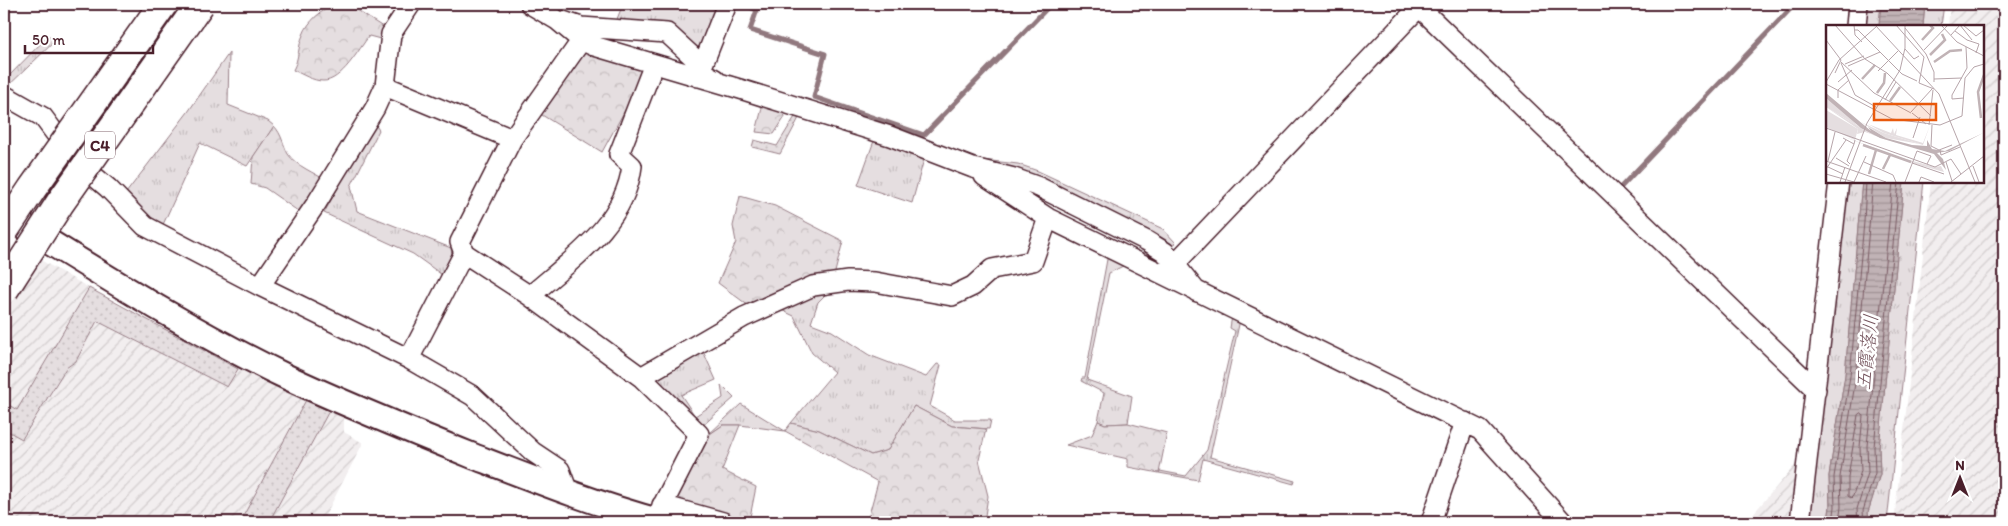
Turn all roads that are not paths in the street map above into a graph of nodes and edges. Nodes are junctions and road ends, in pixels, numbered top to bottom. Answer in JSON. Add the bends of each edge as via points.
{"nodes":[{"id":1,"x":163,"y":4,"type":"edge"},
{"id":2,"x":200,"y":4,"type":"edge"},
{"id":3,"x":411,"y":4,"type":"edge"},
{"id":4,"x":530,"y":4,"type":"edge"},
{"id":5,"x":727,"y":4,"type":"edge"},
{"id":6,"x":1858,"y":4,"type":"edge"},
{"id":7,"x":1419,"y":5,"type":"edge"},
{"id":8,"x":1856,"y":25,"type":"edge"},
{"id":9,"x":586,"y":34,"type":"junction"},
{"id":10,"x":654,"y":64,"type":"junction"},
{"id":11,"x":699,"y":73,"type":"junction"},
{"id":12,"x":385,"y":86,"type":"junction"},
{"id":13,"x":4,"y":95,"type":"edge"},
{"id":14,"x":512,"y":139,"type":"junction"},
{"id":15,"x":973,"y":168,"type":"junction"},
{"id":16,"x":1839,"y":182,"type":"edge"},
{"id":17,"x":4,"y":214,"type":"edge"},
{"id":18,"x":1048,"y":218,"type":"junction"},
{"id":19,"x":4,"y":231,"type":"edge"},
{"id":20,"x":464,"y":253,"type":"junction"},
{"id":21,"x":1169,"y":269,"type":"junction"},
{"id":22,"x":260,"y":286,"type":"junction"},
{"id":23,"x":4,"y":290,"type":"edge"},
{"id":24,"x":530,"y":296,"type":"junction"},
{"id":25,"x":409,"y":359,"type":"junction"},
{"id":26,"x":641,"y":377,"type":"junction"},
{"id":27,"x":1816,"y":390,"type":"junction"},
{"id":28,"x":1465,"y":422,"type":"junction"},
{"id":29,"x":568,"y":492,"type":"junction"},
{"id":30,"x":660,"y":516,"type":"edge"},
{"id":31,"x":723,"y":522,"type":"edge"},
{"id":32,"x":1431,"y":522,"type":"edge"},
{"id":33,"x":1563,"y":522,"type":"edge"},
{"id":34,"x":1800,"y":522,"type":"edge"}],
"edges":[{"from":1,"to":19,"type":"highway","number":"C4","bridge":true},
{"from":2,"to":23,"type":"highway","number":"C4","bridge":true,"via":[[60,203]]},
{"from":3,"to":12,"type":"street","via":[[390,34]]},
{"from":4,"to":9,"type":"street","via":[[570,29]]},
{"from":5,"to":11,"type":"street"},
{"from":6,"to":8,"type":"street"},
{"from":7,"to":21,"type":"street"},
{"from":7,"to":27,"type":"street"},
{"from":9,"to":10,"type":"street","via":[[594,46]]},
{"from":9,"to":11,"type":"street","via":[[667,33],[693,57]]},
{"from":9,"to":14,"type":"street"},
{"from":10,"to":11,"type":"street"},
{"from":10,"to":24,"type":"street","via":[[620,154],[632,166],[630,181],[619,207],[603,230]]},
{"from":11,"to":15,"type":"street","via":[[890,136]]},
{"from":12,"to":14,"type":"street"},
{"from":12,"to":22,"type":"street","via":[[316,204]]},
{"from":13,"to":22,"type":"street","via":[[43,117],[75,160],[146,226]]},
{"from":14,"to":20,"type":"street","via":[[460,242]]},
{"from":15,"to":18,"type":"street"},
{"from":15,"to":21,"type":"street","via":[[1039,187],[1147,240],[1165,252]]},
{"from":16,"to":27,"type":"street"},
{"from":17,"to":29,"type":"street","via":[[144,300],[288,378]]},
{"from":18,"to":21,"type":"street"},
{"from":18,"to":26,"type":"street","via":[[1033,261],[992,269],[973,286],[952,296],[875,282],[848,281],[813,286],[744,317]]},
{"from":20,"to":24,"type":"street"},
{"from":20,"to":25,"type":"street"},
{"from":21,"to":28,"type":"street","via":[[1197,292]]},
{"from":22,"to":25,"type":"street"},
{"from":24,"to":26,"type":"street"},
{"from":25,"to":29,"type":"street","via":[[473,396],[533,452],[560,470]]},
{"from":26,"to":30,"type":"street","via":[[699,434]]},
{"from":27,"to":34,"type":"street"},
{"from":28,"to":32,"type":"street"},
{"from":28,"to":33,"type":"street","via":[[1480,430]]},
{"from":29,"to":30,"type":"street"},
{"from":30,"to":31,"type":"street"}]}
